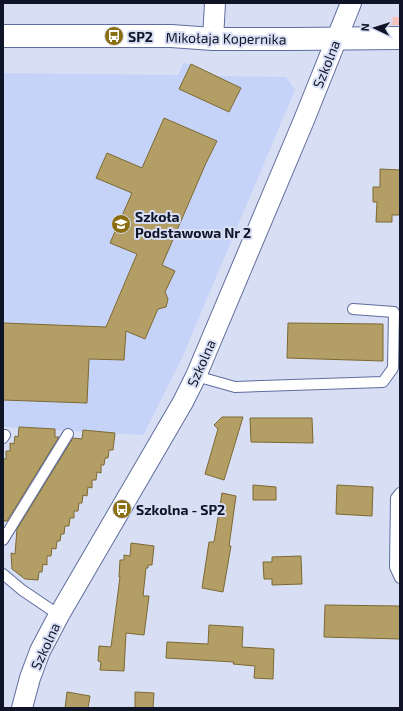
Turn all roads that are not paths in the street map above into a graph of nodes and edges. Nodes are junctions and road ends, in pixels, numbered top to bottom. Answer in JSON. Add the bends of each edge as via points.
{"nodes":[{"id":1,"x":215,"y":3,"type":"edge"},
{"id":2,"x":351,"y":3,"type":"edge"},
{"id":3,"x":3,"y":36,"type":"edge"},
{"id":4,"x":337,"y":38,"type":"junction"},
{"id":5,"x":400,"y":38,"type":"edge"},
{"id":6,"x":213,"y":39,"type":"junction"},
{"id":7,"x":353,"y":309,"type":"dead end"},
{"id":8,"x":196,"y":376,"type":"junction"},
{"id":9,"x":68,"y":434,"type":"dead end"},
{"id":10,"x":400,"y":493,"type":"edge"},
{"id":11,"x":3,"y":540,"type":"edge"},
{"id":12,"x":3,"y":574,"type":"edge"},
{"id":13,"x":400,"y":578,"type":"edge"},
{"id":14,"x":59,"y":615,"type":"junction"},
{"id":15,"x":22,"y":708,"type":"edge"}],
"edges":[{"from":1,"to":6,"type":"street"},
{"from":2,"to":4,"type":"street","name":"Szkolna"},
{"from":3,"to":6,"type":"street","name":"Mikołaja Kopernika","via":[[171,36]]},
{"from":4,"to":5,"type":"street","name":"Mikołaja Kopernika"},
{"from":4,"to":6,"type":"street","name":"Mikołaja Kopernika"},
{"from":4,"to":8,"type":"street","name":"Szkolna"},
{"from":7,"to":8,"type":"lane","via":[[394,312],[393,368],[383,382],[235,387]]},
{"from":8,"to":14,"type":"street","name":"Szkolna","via":[[180,409]]},
{"from":9,"to":11,"type":"lane"},
{"from":10,"to":13,"type":"lane","via":[[396,498],[395,567]]},
{"from":12,"to":14,"type":"lane"},
{"from":14,"to":15,"type":"street","name":"Szkolna","via":[[40,651]]}]}
